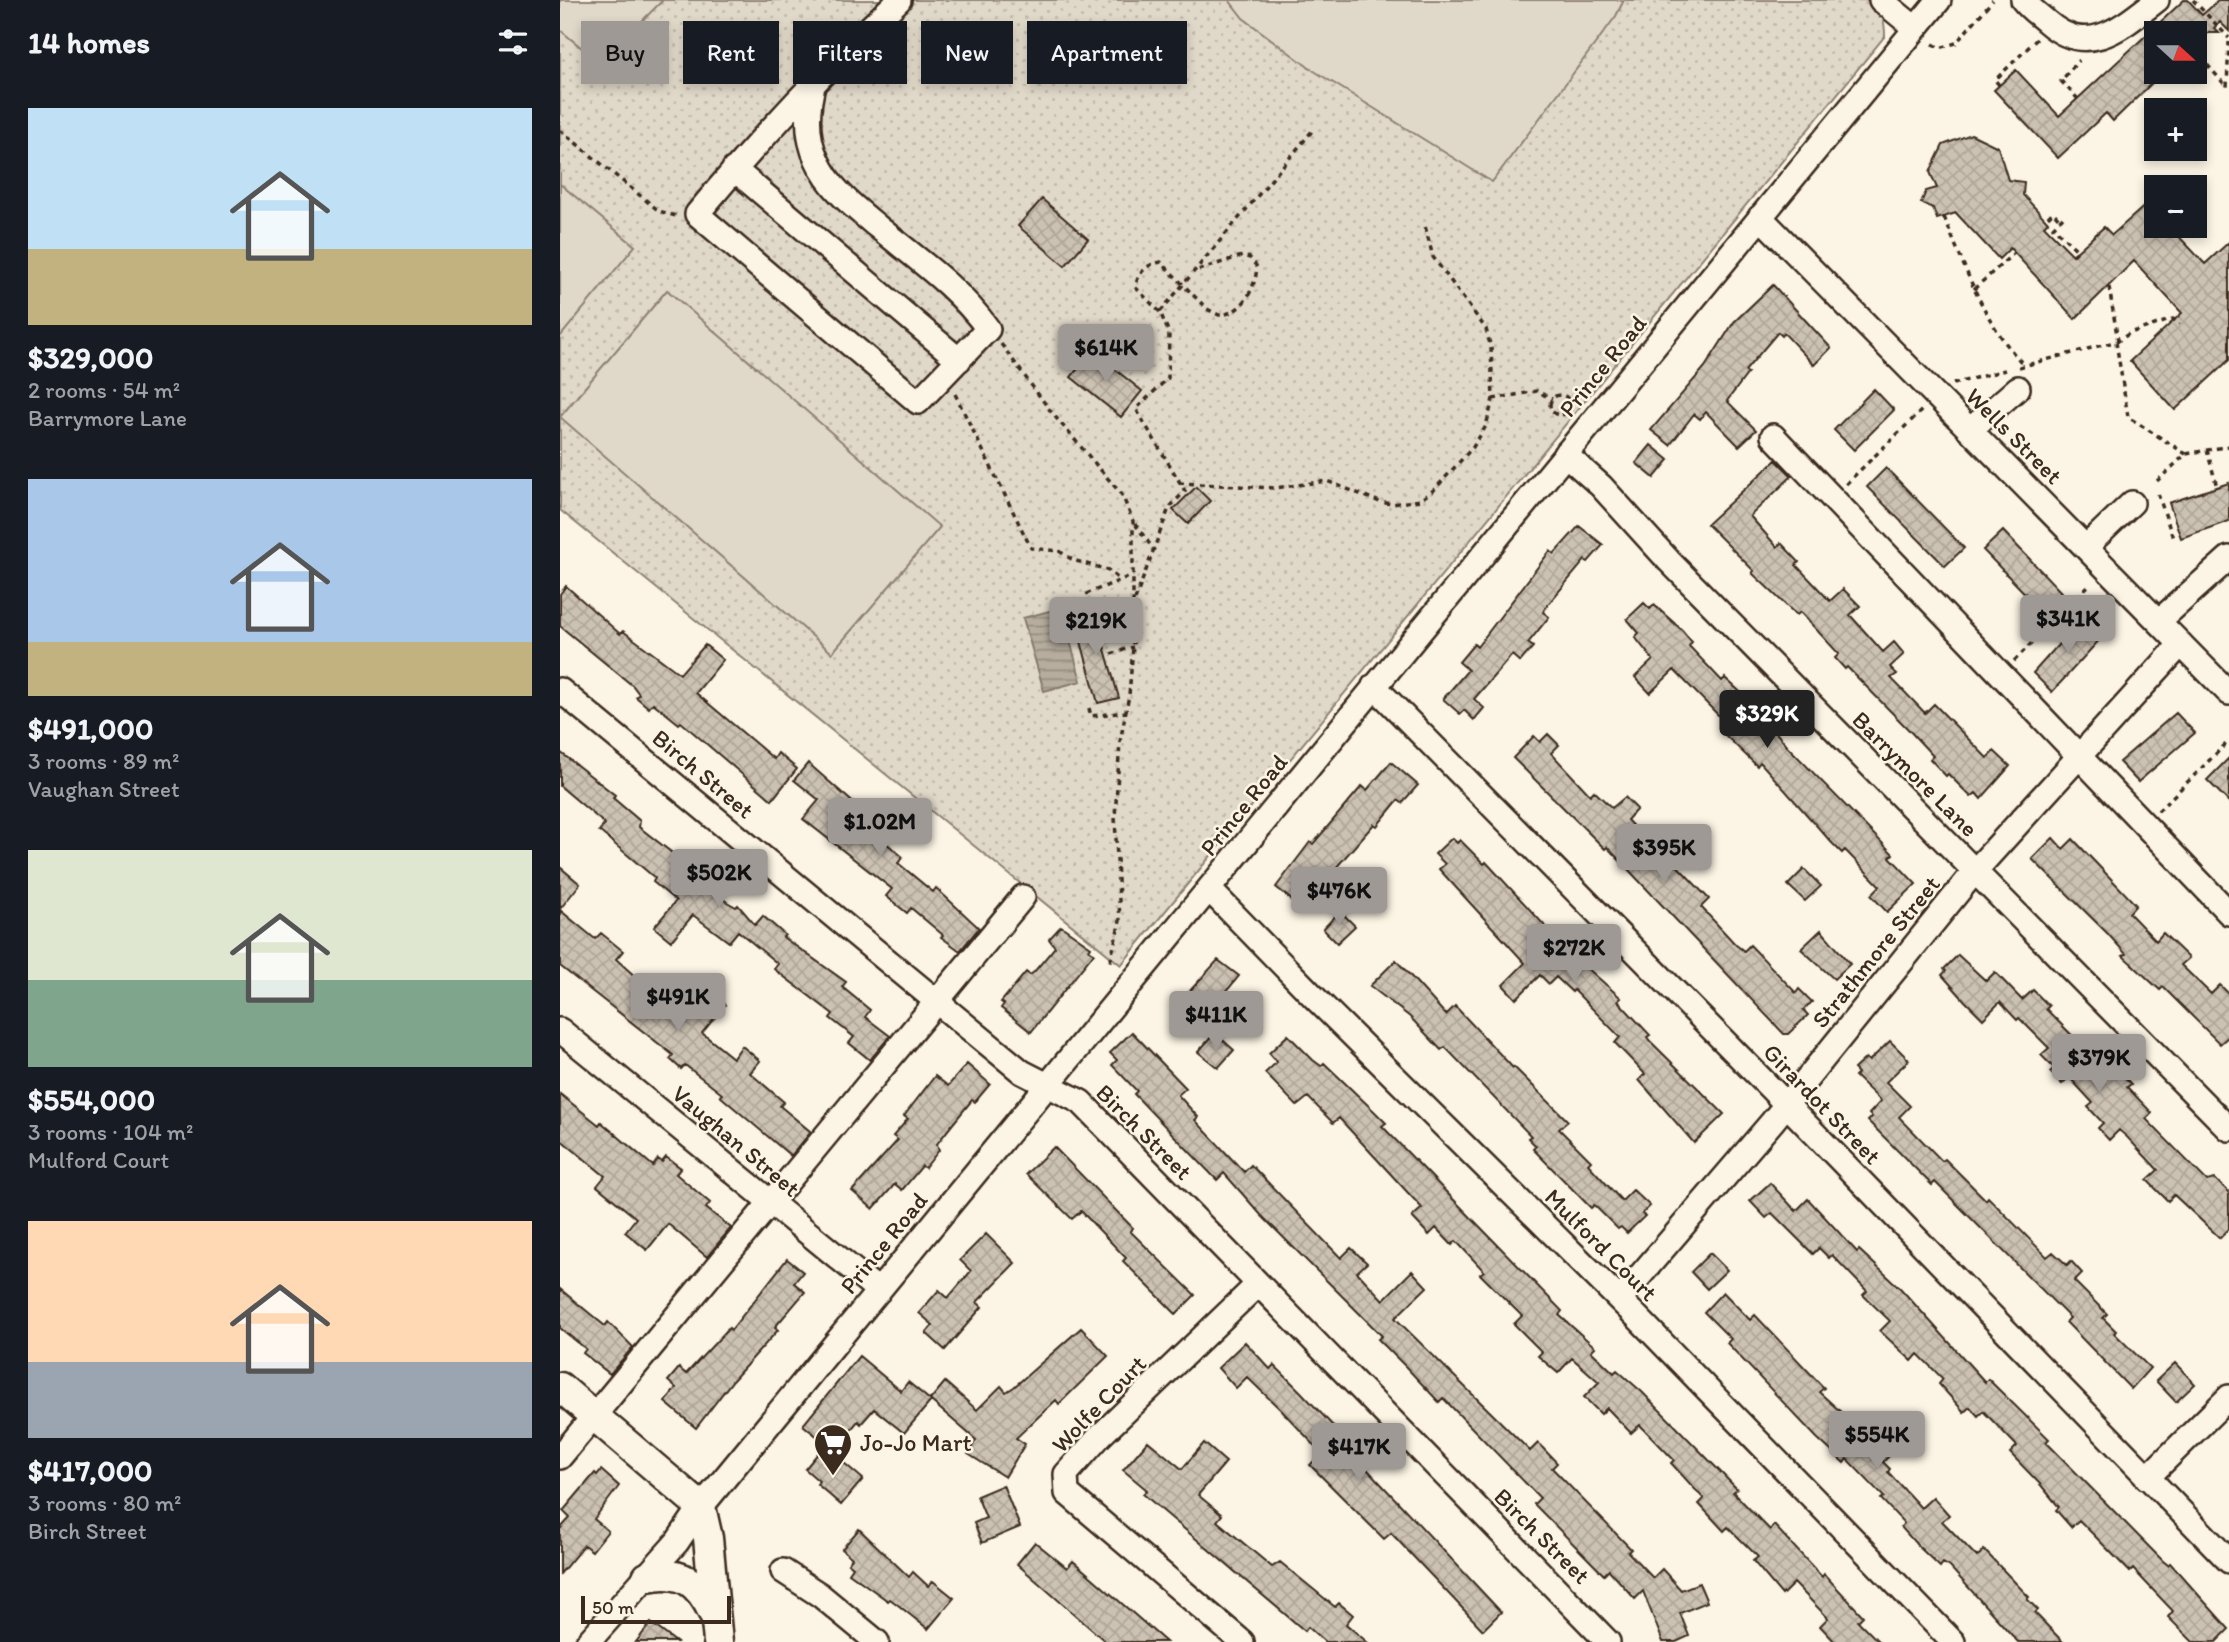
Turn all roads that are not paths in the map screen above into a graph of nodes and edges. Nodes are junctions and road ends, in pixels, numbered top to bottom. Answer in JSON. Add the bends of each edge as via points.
{"nodes":[{"id":1,"x":899,"y":0,"type":"edge"},
{"id":2,"x":1881,"y":0,"type":"edge"},
{"id":3,"x":1939,"y":0,"type":"edge"},
{"id":4,"x":2023,"y":0,"type":"edge"},
{"id":5,"x":2147,"y":3,"type":"edge"},
{"id":6,"x":877,"y":21,"type":"edge"},
{"id":7,"x":1915,"y":28,"type":"junction"},
{"id":8,"x":812,"y":84,"type":"edge"},
{"id":9,"x":814,"y":84,"type":"edge"},
{"id":10,"x":734,"y":169,"type":"junction"},
{"id":11,"x":1760,"y":217,"type":"junction"},
{"id":12,"x":959,"y":360,"type":"junction"},
{"id":13,"x":2018,"y":388,"type":"dead end"},
{"id":14,"x":1971,"y":429,"type":"junction"},
{"id":15,"x":1773,"y":436,"type":"dead end"},
{"id":16,"x":1565,"y":454,"type":"junction"},
{"id":17,"x":2132,"y":503,"type":"dead end"},
{"id":18,"x":2086,"y":547,"type":"junction"},
{"id":19,"x":2229,"y":558,"type":"edge"},
{"id":20,"x":2159,"y":621,"type":"junction"},
{"id":21,"x":2181,"y":644,"type":"junction"},
{"id":22,"x":1374,"y":686,"type":"junction"},
{"id":23,"x":560,"y":690,"type":"edge"},
{"id":24,"x":2229,"y":693,"type":"edge"},
{"id":25,"x":2079,"y":757,"type":"junction"},
{"id":26,"x":1975,"y":871,"type":"junction"},
{"id":27,"x":1209,"y":888,"type":"junction"},
{"id":28,"x":1023,"y":897,"type":"dead end"},
{"id":29,"x":2229,"y":913,"type":"edge"},
{"id":30,"x":937,"y":1002,"type":"junction"},
{"id":31,"x":560,"y":1030,"type":"edge"},
{"id":32,"x":1048,"y":1085,"type":"junction"},
{"id":33,"x":1787,"y":1105,"type":"junction"},
{"id":34,"x":2229,"y":1129,"type":"edge"},
{"id":35,"x":770,"y":1203,"type":"junction"},
{"id":36,"x":1257,"y":1285,"type":"junction"},
{"id":37,"x":879,"y":1291,"type":"junction"},
{"id":38,"x":1620,"y":1299,"type":"junction"},
{"id":39,"x":560,"y":1387,"type":"edge"},
{"id":40,"x":2229,"y":1397,"type":"edge"},
{"id":41,"x":594,"y":1415,"type":"junction"},
{"id":42,"x":560,"y":1457,"type":"edge"},
{"id":43,"x":2147,"y":1478,"type":"junction"},
{"id":44,"x":701,"y":1507,"type":"junction"},
{"id":45,"x":2229,"y":1561,"type":"edge"},
{"id":46,"x":783,"y":1572,"type":"dead end"},
{"id":47,"x":647,"y":1577,"type":"junction"},
{"id":48,"x":717,"y":1630,"type":"edge"},
{"id":49,"x":588,"y":1642,"type":"edge"},
{"id":50,"x":877,"y":1642,"type":"edge"},
{"id":51,"x":1242,"y":1642,"type":"edge"},
{"id":52,"x":1608,"y":1642,"type":"edge"},
{"id":53,"x":1953,"y":1642,"type":"edge"}],
"edges":[{"from":1,"to":6,"type":"street"},
{"from":2,"to":7,"type":"street"},
{"from":3,"to":7,"type":"street","name":"Prince Road"},
{"from":4,"to":5,"type":"street","via":[[2063,36],[2090,40],[2115,31]]},
{"from":7,"to":11,"type":"street","name":"Prince Road"},
{"from":8,"to":10,"type":"street"},
{"from":9,"to":12,"type":"street","via":[[808,127],[824,173],[858,210],[957,292],[988,329]]},
{"from":10,"to":12,"type":"street"},
{"from":10,"to":12,"type":"street","via":[[697,214],[918,402]]},
{"from":11,"to":14,"type":"street","name":"Wells Street"},
{"from":11,"to":16,"type":"street","name":"Prince Road"},
{"from":13,"to":14,"type":"street"},
{"from":14,"to":18,"type":"street","name":"Wells Street"},
{"from":15,"to":25,"type":"street"},
{"from":16,"to":22,"type":"street","name":"Prince Road"},
{"from":16,"to":26,"type":"street","name":"Barrymore Lane"},
{"from":17,"to":18,"type":"street"},
{"from":18,"to":20,"type":"street","name":"Wells Street"},
{"from":19,"to":20,"type":"street"},
{"from":20,"to":21,"type":"street","name":"Wells Street"},
{"from":21,"to":24,"type":"street","name":"Wells Street"},
{"from":21,"to":25,"type":"street","name":"Strathmore Street"},
{"from":22,"to":27,"type":"street","name":"Prince Road"},
{"from":22,"to":33,"type":"street","name":"Girardot Street"},
{"from":23,"to":30,"type":"street","name":"Birch Street"},
{"from":25,"to":26,"type":"street","name":"Strathmore Street"},
{"from":25,"to":29,"type":"street"},
{"from":26,"to":33,"type":"street","name":"Strathmore Street"},
{"from":26,"to":34,"type":"street","name":"Barrymore Lane"},
{"from":27,"to":32,"type":"street","name":"Prince Road"},
{"from":27,"to":38,"type":"street","name":"Mulford Court"},
{"from":28,"to":30,"type":"street"},
{"from":30,"to":32,"type":"street","name":"Birch Street","via":[[1021,1072]]},
{"from":30,"to":35,"type":"street"},
{"from":31,"to":35,"type":"street","name":"Vaughan Street"},
{"from":32,"to":36,"type":"street","name":"Birch Street","via":[[1081,1102]]},
{"from":32,"to":37,"type":"street","name":"Prince Road"},
{"from":33,"to":38,"type":"street","name":"Strathmore Street"},
{"from":33,"to":43,"type":"street","name":"Girardot Street"},
{"from":35,"to":37,"type":"street","name":"Vaughan Street"},
{"from":35,"to":41,"type":"street"},
{"from":36,"to":51,"type":"street","name":"Wolfe Court","via":[[1066,1474],[1068,1493]]},
{"from":36,"to":52,"type":"street","name":"Birch Street"},
{"from":37,"to":44,"type":"street","name":"Prince Road"},
{"from":38,"to":53,"type":"street","name":"Mulford Court"},
{"from":39,"to":41,"type":"main road"},
{"from":40,"to":43,"type":"street"},
{"from":41,"to":42,"type":"street"},
{"from":41,"to":44,"type":"main road"},
{"from":43,"to":45,"type":"street","name":"Girardot Street"},
{"from":44,"to":47,"type":"street","name":"Prince Road"},
{"from":44,"to":48,"type":"main road"},
{"from":46,"to":50,"type":"street","via":[[820,1595]]},
{"from":47,"to":48,"type":"main road","via":[[666,1573],[689,1581],[706,1597]]},
{"from":47,"to":49,"type":"street","name":"Prince Road"}]}
